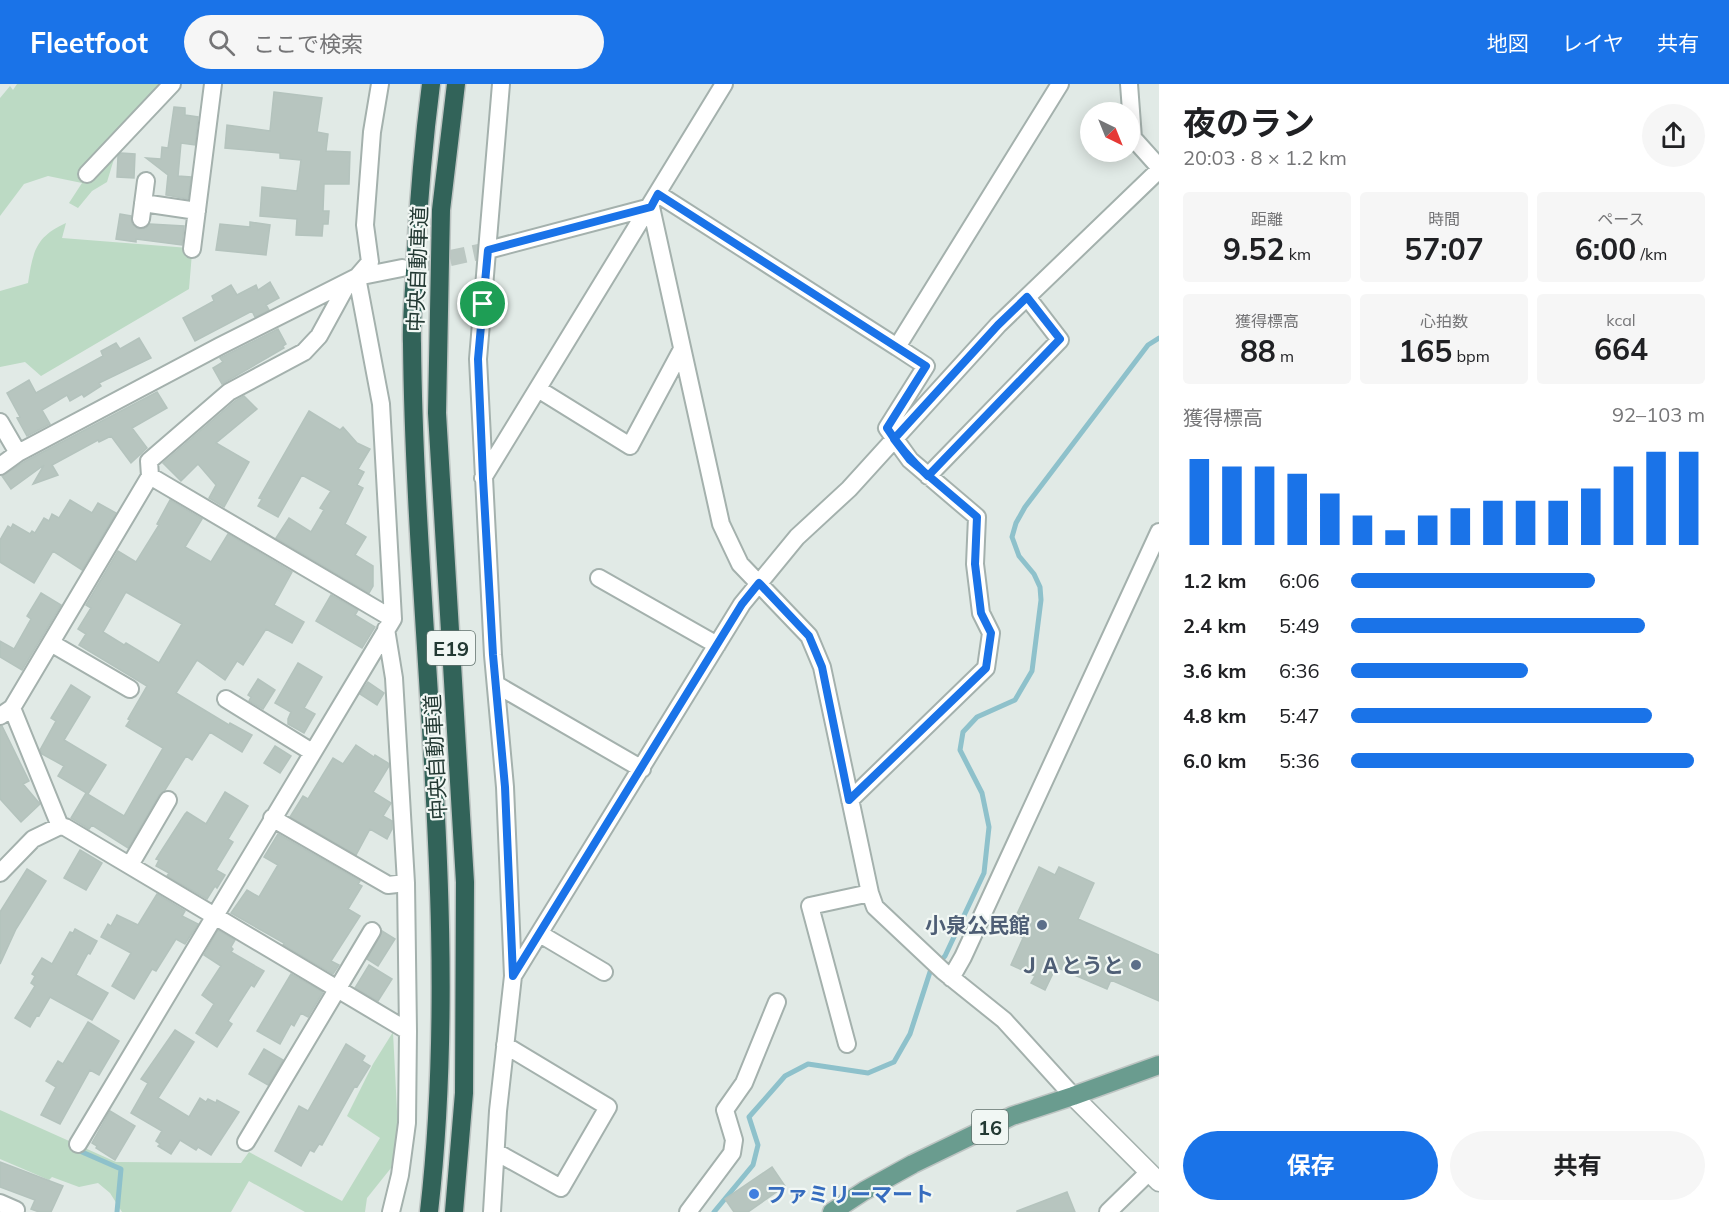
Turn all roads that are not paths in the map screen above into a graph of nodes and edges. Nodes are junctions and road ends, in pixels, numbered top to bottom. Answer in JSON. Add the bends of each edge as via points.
{"nodes":[{"id":1,"x":172,"y":84,"type":"edge"},
{"id":2,"x":213,"y":84,"type":"edge"},
{"id":3,"x":380,"y":84,"type":"edge"},
{"id":4,"x":431,"y":84,"type":"edge"},
{"id":5,"x":456,"y":84,"type":"edge"},
{"id":6,"x":501,"y":84,"type":"edge"},
{"id":7,"x":724,"y":84,"type":"edge"},
{"id":8,"x":1060,"y":84,"type":"edge"},
{"id":9,"x":1129,"y":84,"type":"edge"},
{"id":10,"x":1159,"y":169,"type":"edge"},
{"id":11,"x":87,"y":174,"type":"dead end"},
{"id":12,"x":146,"y":181,"type":"dead end"},
{"id":13,"x":654,"y":201,"type":"junction"},
{"id":14,"x":197,"y":211,"type":"junction"},
{"id":15,"x":192,"y":249,"type":"dead end"},
{"id":16,"x":488,"y":250,"type":"junction"},
{"id":17,"x":402,"y":268,"type":"tunnel mouth"},
{"id":18,"x":353,"y":280,"type":"junction"},
{"id":19,"x":1027,"y":297,"type":"junction"},
{"id":20,"x":897,"y":347,"type":"junction"},
{"id":21,"x":681,"y":351,"type":"junction"},
{"id":22,"x":538,"y":389,"type":"junction"},
{"id":23,"x":0,"y":422,"type":"edge"},
{"id":24,"x":894,"y":439,"type":"junction"},
{"id":25,"x":18,"y":453,"type":"junction"},
{"id":26,"x":0,"y":466,"type":"edge"},
{"id":27,"x":150,"y":476,"type":"junction"},
{"id":28,"x":928,"y":476,"type":"junction"},
{"id":29,"x":483,"y":478,"type":"junction"},
{"id":30,"x":1159,"y":532,"type":"edge"},
{"id":31,"x":599,"y":578,"type":"dead end"},
{"id":32,"x":759,"y":583,"type":"junction"},
{"id":33,"x":390,"y":624,"type":"junction"},
{"id":34,"x":51,"y":643,"type":"junction"},
{"id":35,"x":717,"y":645,"type":"junction"},
{"id":36,"x":497,"y":685,"type":"junction"},
{"id":37,"x":130,"y":689,"type":"dead end"},
{"id":38,"x":226,"y":699,"type":"dead end"},
{"id":39,"x":6,"y":712,"type":"edge"},
{"id":40,"x":312,"y":752,"type":"junction"},
{"id":41,"x":642,"y":769,"type":"junction"},
{"id":42,"x":168,"y":800,"type":"dead end"},
{"id":43,"x":849,"y":800,"type":"junction"},
{"id":44,"x":272,"y":818,"type":"junction"},
{"id":45,"x":60,"y":826,"type":"junction"},
{"id":46,"x":129,"y":865,"type":"junction"},
{"id":47,"x":0,"y":873,"type":"edge"},
{"id":48,"x":406,"y":883,"type":"junction"},
{"id":49,"x":870,"y":893,"type":"junction"},
{"id":50,"x":214,"y":916,"type":"junction"},
{"id":51,"x":372,"y":931,"type":"dead end"},
{"id":52,"x":540,"y":933,"type":"junction"},
{"id":53,"x":604,"y":972,"type":"dead end"},
{"id":54,"x":947,"y":974,"type":"junction"},
{"id":55,"x":513,"y":976,"type":"junction"},
{"id":56,"x":337,"y":988,"type":"junction"},
{"id":57,"x":777,"y":1002,"type":"dead end"},
{"id":58,"x":408,"y":1031,"type":"junction"},
{"id":59,"x":848,"y":1044,"type":"dead end"},
{"id":60,"x":505,"y":1045,"type":"junction"},
{"id":61,"x":1159,"y":1065,"type":"edge"},
{"id":62,"x":1073,"y":1096,"type":"junction"},
{"id":63,"x":246,"y":1142,"type":"dead end"},
{"id":64,"x":78,"y":1144,"type":"dead end"},
{"id":65,"x":496,"y":1152,"type":"junction"},
{"id":66,"x":1154,"y":1177,"type":"edge"},
{"id":67,"x":391,"y":1212,"type":"edge"},
{"id":68,"x":429,"y":1212,"type":"edge"},
{"id":69,"x":454,"y":1212,"type":"edge"},
{"id":70,"x":492,"y":1212,"type":"edge"},
{"id":71,"x":688,"y":1212,"type":"edge"},
{"id":72,"x":832,"y":1212,"type":"edge"},
{"id":73,"x":1108,"y":1212,"type":"edge"}],
"edges":[{"from":1,"to":11,"type":"street"},
{"from":2,"to":14,"type":"street"},
{"from":3,"to":18,"type":"street","via":[[365,225],[370,262]]},
{"from":4,"to":68,"type":"highway","name":"中央自動車道","number":"E19","via":[[412,341],[438,876],[441,1032]]},
{"from":5,"to":69,"type":"highway","name":"中央自動車道","number":"E19","via":[[441,210],[437,413],[465,882],[464,1093]]},
{"from":6,"to":16,"type":"street"},
{"from":7,"to":13,"type":"street"},
{"from":8,"to":20,"type":"street"},
{"from":9,"to":10,"type":"street","via":[[1133,138]]},
{"from":10,"to":19,"type":"street"},
{"from":12,"to":14,"type":"street","via":[[142,211]]},
{"from":13,"to":16,"type":"street"},
{"from":13,"to":20,"type":"street"},
{"from":13,"to":21,"type":"street"},
{"from":13,"to":22,"type":"street"},
{"from":14,"to":15,"type":"street"},
{"from":16,"to":29,"type":"street","via":[[478,359]]},
{"from":17,"to":18,"type":"street"},
{"from":18,"to":25,"type":"street"},
{"from":18,"to":27,"type":"street","via":[[319,336],[304,352],[228,392],[149,461]]},
{"from":18,"to":33,"type":"street","via":[[381,404]]},
{"from":19,"to":24,"type":"street"},
{"from":19,"to":28,"type":"street","via":[[1060,339]]},
{"from":20,"to":24,"type":"street","via":[[926,366],[887,428]]},
{"from":21,"to":22,"type":"street","via":[[630,446]]},
{"from":21,"to":32,"type":"street","via":[[721,524],[740,564]]},
{"from":22,"to":29,"type":"street"},
{"from":23,"to":25,"type":"street"},
{"from":24,"to":28,"type":"street"},
{"from":24,"to":32,"type":"street","via":[[849,489],[797,537]]},
{"from":25,"to":26,"type":"street"},
{"from":27,"to":33,"type":"street"},
{"from":27,"to":34,"type":"street"},
{"from":28,"to":43,"type":"street","via":[[977,517],[975,564],[981,613],[991,633],[986,668]]},
{"from":29,"to":36,"type":"street"},
{"from":30,"to":54,"type":"street","via":[[963,957]]},
{"from":31,"to":35,"type":"street"},
{"from":32,"to":35,"type":"street"},
{"from":32,"to":43,"type":"street","via":[[809,636],[822,667]]},
{"from":33,"to":40,"type":"street"},
{"from":33,"to":48,"type":"street"},
{"from":34,"to":37,"type":"street"},
{"from":34,"to":39,"type":"street"},
{"from":35,"to":41,"type":"street"},
{"from":36,"to":41,"type":"street"},
{"from":36,"to":55,"type":"street"},
{"from":38,"to":40,"type":"street"},
{"from":39,"to":45,"type":"street"},
{"from":40,"to":44,"type":"street"},
{"from":41,"to":52,"type":"street"},
{"from":42,"to":46,"type":"street"},
{"from":43,"to":49,"type":"street"},
{"from":44,"to":48,"type":"street","via":[[388,885]]},
{"from":44,"to":50,"type":"street"},
{"from":45,"to":46,"type":"street"},
{"from":45,"to":47,"type":"street","via":[[33,839]]},
{"from":46,"to":50,"type":"street"},
{"from":48,"to":58,"type":"street"},
{"from":49,"to":54,"type":"street","via":[[875,907]]},
{"from":49,"to":59,"type":"street","via":[[810,906]]},
{"from":50,"to":56,"type":"street"},
{"from":50,"to":64,"type":"street"},
{"from":51,"to":56,"type":"street"},
{"from":52,"to":53,"type":"street"},
{"from":52,"to":55,"type":"street"},
{"from":54,"to":62,"type":"street","via":[[1004,1020]]},
{"from":55,"to":60,"type":"street"},
{"from":56,"to":58,"type":"street"},
{"from":56,"to":63,"type":"street"},
{"from":57,"to":71,"type":"street","via":[[744,1083],[724,1110],[734,1140],[732,1153]]},
{"from":58,"to":67,"type":"street","via":[[407,1123]]},
{"from":60,"to":65,"type":"street"},
{"from":60,"to":65,"type":"street","via":[[608,1107],[561,1188]]},
{"from":61,"to":62,"type":"main road","number":"16"},
{"from":62,"to":66,"type":"street"},
{"from":62,"to":72,"type":"main road","number":"16","via":[[1012,1116],[913,1164]]},
{"from":65,"to":70,"type":"street"},
{"from":66,"to":73,"type":"street"}]}
